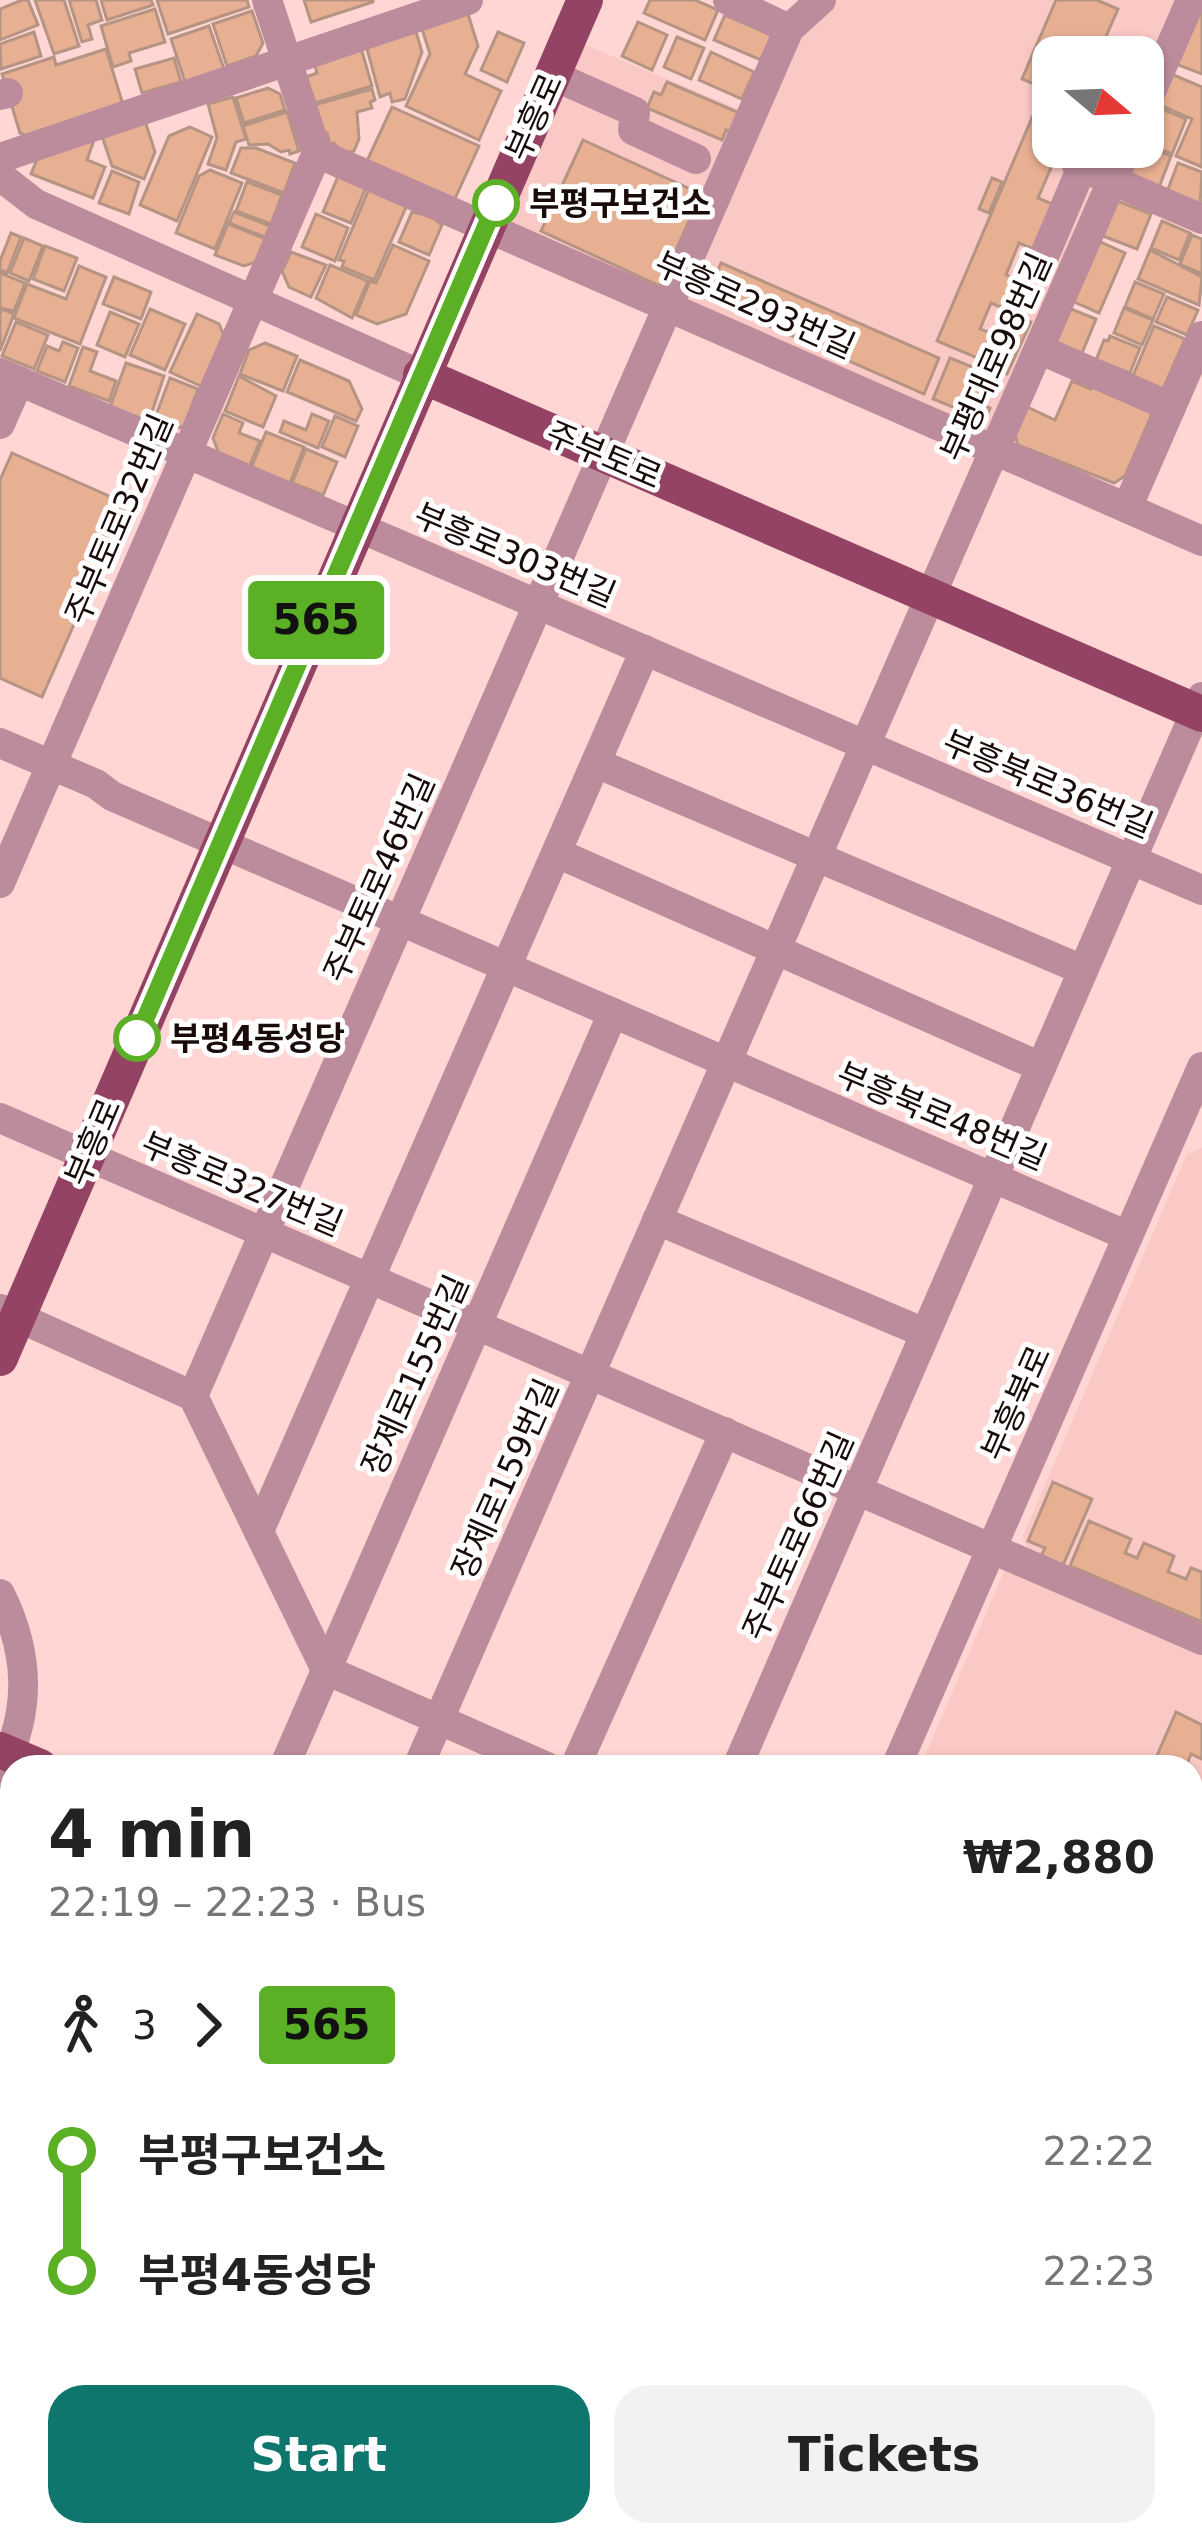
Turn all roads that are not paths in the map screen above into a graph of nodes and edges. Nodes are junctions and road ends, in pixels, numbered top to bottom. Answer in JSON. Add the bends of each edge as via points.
{"nodes":[{"id":1,"x":267,"y":0,"type":"edge"},
{"id":2,"x":468,"y":0,"type":"edge"},
{"id":3,"x":585,"y":0,"type":"edge"},
{"id":4,"x":728,"y":0,"type":"edge"},
{"id":5,"x":820,"y":0,"type":"edge"},
{"id":6,"x":1191,"y":0,"type":"edge"},
{"id":7,"x":789,"y":28,"type":"junction"},
{"id":8,"x":287,"y":61,"type":"junction"},
{"id":9,"x":1164,"y":62,"type":"edge"},
{"id":10,"x":552,"y":75,"type":"junction"},
{"id":11,"x":317,"y":153,"type":"junction"},
{"id":12,"x":696,"y":159,"type":"dead end"},
{"id":13,"x":1079,"y":168,"type":"edge"},
{"id":14,"x":1097,"y":168,"type":"edge"},
{"id":15,"x":1117,"y":168,"type":"edge"},
{"id":16,"x":1112,"y":180,"type":"junction"},
{"id":17,"x":2,"y":182,"type":"edge"},
{"id":18,"x":1202,"y":219,"type":"edge"},
{"id":19,"x":486,"y":226,"type":"junction"},
{"id":20,"x":1045,"y":254,"type":"dead end"},
{"id":21,"x":253,"y":301,"type":"junction"},
{"id":22,"x":668,"y":306,"type":"junction"},
{"id":23,"x":1202,"y":336,"type":"edge"},
{"id":24,"x":1039,"y":349,"type":"junction"},
{"id":25,"x":421,"y":375,"type":"junction"},
{"id":26,"x":10,"y":377,"type":"edge"},
{"id":27,"x":1171,"y":407,"type":"junction"},
{"id":28,"x":0,"y":424,"type":"edge"},
{"id":29,"x":994,"y":450,"type":"junction"},
{"id":30,"x":187,"y":453,"type":"junction"},
{"id":31,"x":603,"y":454,"type":"junction"},
{"id":32,"x":1127,"y":508,"type":"junction"},
{"id":33,"x":356,"y":526,"type":"junction"},
{"id":34,"x":1202,"y":541,"type":"edge"},
{"id":35,"x":930,"y":597,"type":"junction"},
{"id":36,"x":538,"y":604,"type":"junction"},
{"id":37,"x":645,"y":650,"type":"junction"},
{"id":38,"x":1200,"y":708,"type":"edge"},
{"id":39,"x":0,"y":742,"type":"edge"},
{"id":40,"x":866,"y":745,"type":"junction"},
{"id":41,"x":596,"y":763,"type":"junction"},
{"id":42,"x":51,"y":765,"type":"junction"},
{"id":43,"x":221,"y":843,"type":"junction"},
{"id":44,"x":557,"y":853,"type":"junction"},
{"id":45,"x":817,"y":856,"type":"junction"},
{"id":46,"x":1132,"y":858,"type":"junction"},
{"id":47,"x":0,"y":883,"type":"edge"},
{"id":48,"x":1202,"y":890,"type":"edge"},
{"id":49,"x":400,"y":921,"type":"junction"},
{"id":50,"x":775,"y":953,"type":"junction"},
{"id":51,"x":506,"y":967,"type":"junction"},
{"id":52,"x":1083,"y":970,"type":"junction"},
{"id":53,"x":613,"y":1013,"type":"junction"},
{"id":54,"x":727,"y":1062,"type":"junction"},
{"id":55,"x":1041,"y":1067,"type":"junction"},
{"id":56,"x":1202,"y":1067,"type":"edge"},
{"id":57,"x":1193,"y":1112,"type":"edge"},
{"id":58,"x":0,"y":1118,"type":"edge"},
{"id":59,"x":86,"y":1156,"type":"junction"},
{"id":60,"x":993,"y":1178,"type":"junction"},
{"id":61,"x":657,"y":1220,"type":"junction"},
{"id":62,"x":264,"y":1232,"type":"junction"},
{"id":63,"x":1128,"y":1236,"type":"junction"},
{"id":64,"x":370,"y":1278,"type":"junction"},
{"id":65,"x":9,"y":1313,"type":"edge"},
{"id":66,"x":477,"y":1324,"type":"junction"},
{"id":67,"x":925,"y":1334,"type":"junction"},
{"id":68,"x":0,"y":1358,"type":"edge"},
{"id":69,"x":590,"y":1373,"type":"junction"},
{"id":70,"x":193,"y":1396,"type":"junction"},
{"id":71,"x":725,"y":1432,"type":"junction"},
{"id":72,"x":858,"y":1489,"type":"junction"},
{"id":73,"x":259,"y":1531,"type":"junction"},
{"id":74,"x":992,"y":1547,"type":"junction"},
{"id":75,"x":0,"y":1594,"type":"edge"},
{"id":76,"x":1202,"y":1640,"type":"edge"},
{"id":77,"x":326,"y":1670,"type":"junction"},
{"id":78,"x":439,"y":1720,"type":"junction"},
{"id":79,"x":14,"y":1755,"type":"edge"},
{"id":80,"x":289,"y":1755,"type":"edge"},
{"id":81,"x":423,"y":1755,"type":"edge"},
{"id":82,"x":520,"y":1755,"type":"edge"},
{"id":83,"x":580,"y":1755,"type":"edge"},
{"id":84,"x":741,"y":1755,"type":"edge"},
{"id":85,"x":901,"y":1755,"type":"edge"}],
"edges":[{"from":1,"to":8,"type":"street"},
{"from":2,"to":8,"type":"street"},
{"from":3,"to":10,"type":"main road","name":"부흥로"},
{"from":4,"to":7,"type":"street"},
{"from":5,"to":7,"type":"street"},
{"from":6,"to":9,"type":"street"},
{"from":7,"to":22,"type":"street","name":"주부토로46번길"},
{"from":8,"to":11,"type":"street"},
{"from":8,"to":17,"type":"street","via":[[51,136]]},
{"from":10,"to":12,"type":"street","via":[[635,112],[633,130]]},
{"from":10,"to":19,"type":"main road","name":"부흥로"},
{"from":11,"to":19,"type":"street","name":"부흥로293번길"},
{"from":11,"to":21,"type":"street","name":"주부토로32번길"},
{"from":13,"to":20,"type":"street"},
{"from":14,"to":16,"type":"street"},
{"from":15,"to":16,"type":"street","name":"부평대로98번길"},
{"from":16,"to":18,"type":"street"},
{"from":16,"to":24,"type":"street","name":"부평대로98번길"},
{"from":17,"to":21,"type":"street","name":"주부토로"},
{"from":19,"to":22,"type":"street","name":"부흥로293번길"},
{"from":19,"to":25,"type":"main road","name":"부흥로"},
{"from":21,"to":25,"type":"street","name":"주부토로"},
{"from":21,"to":30,"type":"street","name":"주부토로32번길"},
{"from":22,"to":29,"type":"street","name":"부흥로293번길"},
{"from":22,"to":31,"type":"street","name":"주부토로46번길"},
{"from":23,"to":27,"type":"street"},
{"from":24,"to":27,"type":"street"},
{"from":24,"to":29,"type":"street","name":"부평대로98번길"},
{"from":25,"to":31,"type":"main road","name":"주부토로"},
{"from":25,"to":33,"type":"main road","name":"부흥로"},
{"from":26,"to":28,"type":"street"},
{"from":26,"to":30,"type":"street","name":"부흥로303번길"},
{"from":27,"to":32,"type":"street"},
{"from":29,"to":32,"type":"street","name":"부흥로293번길"},
{"from":29,"to":35,"type":"street","name":"부평대로98번길"},
{"from":30,"to":33,"type":"street","name":"부흥로303번길"},
{"from":30,"to":42,"type":"street","name":"주부토로32번길"},
{"from":31,"to":35,"type":"main road","name":"주부토로"},
{"from":31,"to":36,"type":"street","name":"주부토로46번길"},
{"from":32,"to":34,"type":"street","name":"부흥로293번길"},
{"from":33,"to":36,"type":"street","name":"부흥로303번길"},
{"from":33,"to":43,"type":"main road","name":"부흥로"},
{"from":35,"to":38,"type":"main road","name":"주부토로"},
{"from":35,"to":40,"type":"street","name":"부평대로98번길"},
{"from":36,"to":37,"type":"street","name":"부흥로303번길"},
{"from":36,"to":49,"type":"street","name":"주부토로46번길"},
{"from":37,"to":40,"type":"street","name":"부흥로303번길"},
{"from":37,"to":41,"type":"street"},
{"from":38,"to":46,"type":"street","name":"주부토로66번길"},
{"from":39,"to":42,"type":"street","name":"부흥북로48번길"},
{"from":40,"to":45,"type":"street","name":"부평대로98번길"},
{"from":40,"to":46,"type":"street","name":"부흥북로36번길"},
{"from":41,"to":44,"type":"street","name":"부흥로327번길"},
{"from":41,"to":45,"type":"street"},
{"from":42,"to":43,"type":"street","name":"부흥북로48번길"},
{"from":42,"to":47,"type":"street","name":"주부토로32번길"},
{"from":43,"to":49,"type":"street","name":"부흥북로48번길"},
{"from":43,"to":59,"type":"main road","name":"부흥로"},
{"from":44,"to":50,"type":"street"},
{"from":44,"to":51,"type":"street","name":"부흥로327번길"},
{"from":45,"to":50,"type":"street","name":"장제로159번길"},
{"from":45,"to":52,"type":"street"},
{"from":46,"to":48,"type":"street","name":"부흥북로36번길"},
{"from":46,"to":52,"type":"street","name":"주부토로66번길"},
{"from":49,"to":51,"type":"street","name":"부흥북로48번길"},
{"from":49,"to":62,"type":"street","name":"주부토로46번길"},
{"from":50,"to":54,"type":"street","name":"장제로159번길"},
{"from":50,"to":55,"type":"street"},
{"from":51,"to":53,"type":"street","name":"부흥북로48번길"},
{"from":51,"to":64,"type":"street","name":"부흥로327번길"},
{"from":52,"to":55,"type":"street","name":"주부토로66번길"},
{"from":53,"to":54,"type":"street","name":"부흥북로48번길"},
{"from":53,"to":66,"type":"street","name":"장제로155번길"},
{"from":54,"to":60,"type":"street","name":"부흥북로48번길"},
{"from":54,"to":61,"type":"street","name":"장제로159번길"},
{"from":55,"to":60,"type":"street","name":"주부토로66번길"},
{"from":56,"to":57,"type":"street","name":"부흥북로"},
{"from":57,"to":63,"type":"street","name":"부흥북로"},
{"from":58,"to":59,"type":"street","name":"부흥로327번길"},
{"from":59,"to":62,"type":"street","name":"부흥로327번길"},
{"from":59,"to":65,"type":"main road","name":"부흥로"},
{"from":60,"to":63,"type":"street","name":"부흥북로48번길"},
{"from":60,"to":67,"type":"street","name":"주부토로66번길"},
{"from":61,"to":67,"type":"street"},
{"from":61,"to":69,"type":"street","name":"장제로159번길"},
{"from":62,"to":64,"type":"street","name":"부흥로327번길"},
{"from":62,"to":70,"type":"street","name":"주부토로46번길"},
{"from":63,"to":74,"type":"street","name":"부흥북로"},
{"from":64,"to":66,"type":"street","name":"부흥로327번길"},
{"from":64,"to":73,"type":"street","name":"부흥로327번길"},
{"from":65,"to":68,"type":"main road","name":"부흥로"},
{"from":65,"to":70,"type":"street"},
{"from":66,"to":69,"type":"street","name":"부흥로327번길"},
{"from":66,"to":77,"type":"street","name":"장제로155번길"},
{"from":67,"to":72,"type":"street","name":"주부토로66번길"},
{"from":69,"to":71,"type":"street","name":"부흥로327번길"},
{"from":69,"to":78,"type":"street","name":"장제로159번길"},
{"from":70,"to":73,"type":"street"},
{"from":71,"to":72,"type":"street","name":"부흥로327번길"},
{"from":71,"to":83,"type":"street"},
{"from":72,"to":74,"type":"street","name":"부흥로327번길"},
{"from":72,"to":84,"type":"street","name":"주부토로66번길"},
{"from":73,"to":77,"type":"street"},
{"from":74,"to":76,"type":"street","name":"부흥로327번길"},
{"from":74,"to":85,"type":"street","name":"부흥북로"},
{"from":75,"to":79,"type":"street","via":[[23,1656]]},
{"from":77,"to":78,"type":"street"},
{"from":77,"to":80,"type":"street","name":"장제로155번길"},
{"from":78,"to":81,"type":"street","name":"장제로159번길"},
{"from":78,"to":82,"type":"street"}]}
